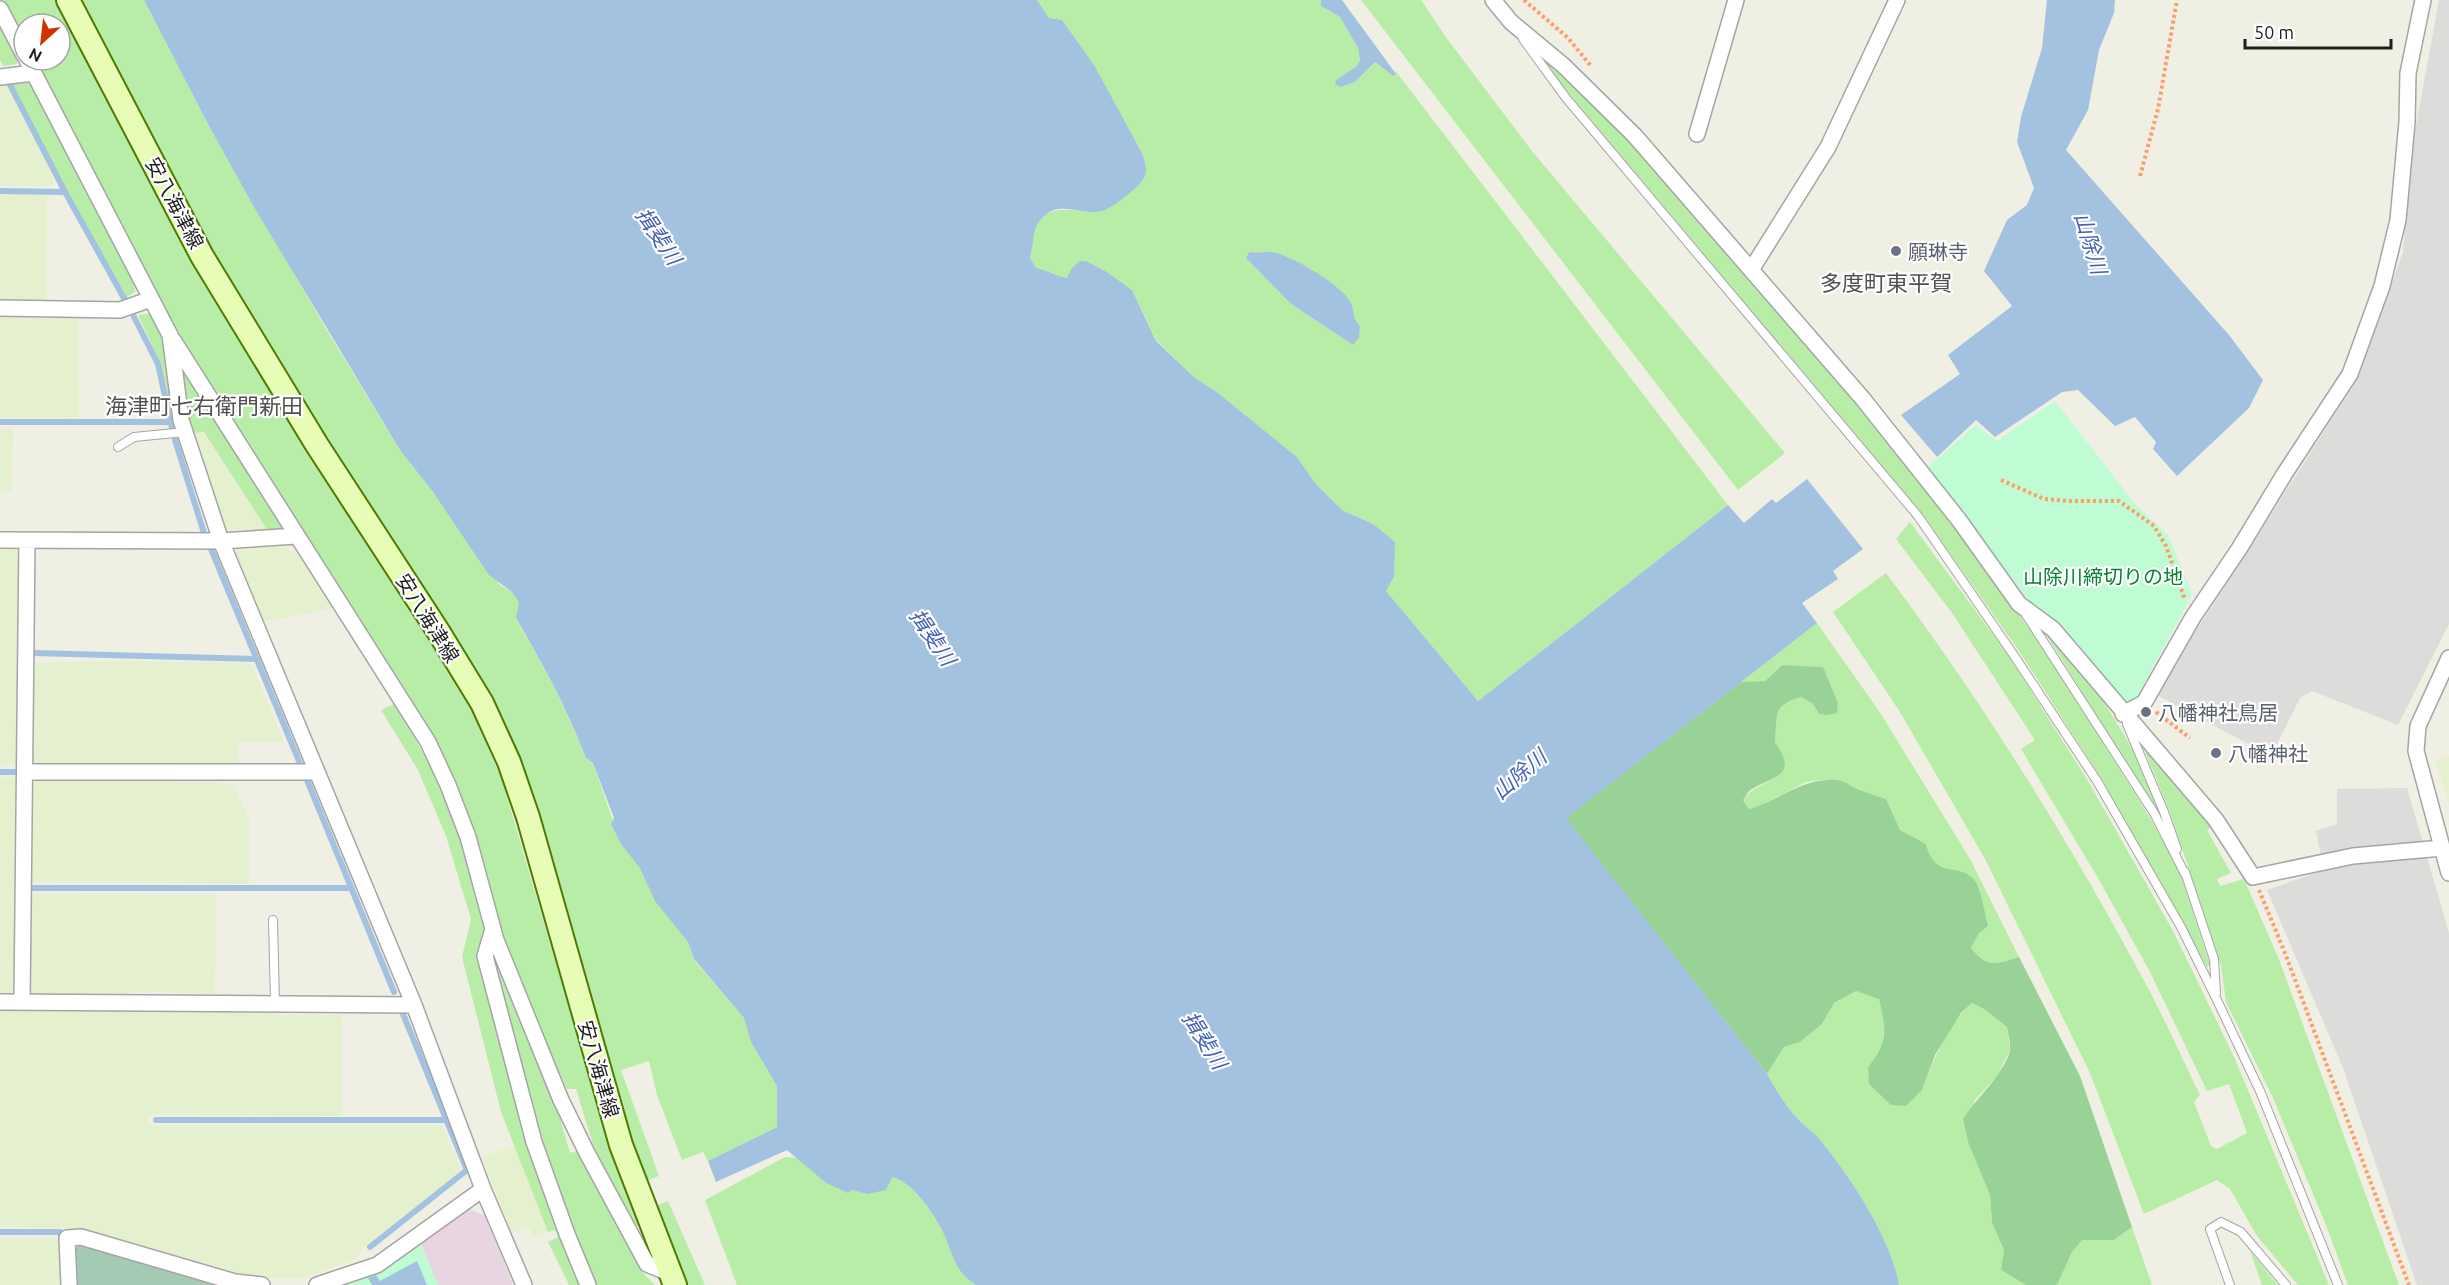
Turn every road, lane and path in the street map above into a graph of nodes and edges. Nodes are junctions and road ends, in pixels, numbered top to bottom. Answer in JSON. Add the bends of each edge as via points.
{"nodes":[{"id":1,"x":69,"y":0,"type":"edge"},
{"id":2,"x":1493,"y":0,"type":"edge"},
{"id":3,"x":1736,"y":0,"type":"edge"},
{"id":4,"x":1897,"y":0,"type":"edge"},
{"id":5,"x":2177,"y":0,"type":"edge"},
{"id":6,"x":2423,"y":0,"type":"edge"},
{"id":7,"x":0,"y":9,"type":"edge"},
{"id":8,"x":1511,"y":22,"type":"junction"},
{"id":9,"x":12,"y":32,"type":"edge"},
{"id":10,"x":15,"y":72,"type":"edge"},
{"id":11,"x":33,"y":72,"type":"edge"},
{"id":12,"x":0,"y":77,"type":"edge"},
{"id":13,"x":1697,"y":134,"type":"dead end"},
{"id":14,"x":2140,"y":176,"type":"dead end"},
{"id":15,"x":1751,"y":270,"type":"junction"},
{"id":16,"x":151,"y":299,"type":"junction"},
{"id":17,"x":0,"y":308,"type":"edge"},
{"id":18,"x":170,"y":334,"type":"junction"},
{"id":19,"x":184,"y":432,"type":"junction"},
{"id":20,"x":118,"y":447,"type":"dead end"},
{"id":21,"x":2001,"y":480,"type":"dead end"},
{"id":22,"x":296,"y":536,"type":"junction"},
{"id":23,"x":0,"y":540,"type":"edge"},
{"id":24,"x":27,"y":540,"type":"junction"},
{"id":25,"x":221,"y":541,"type":"junction"},
{"id":26,"x":2019,"y":604,"type":"junction"},
{"id":27,"x":2193,"y":617,"type":"junction"},
{"id":28,"x":2449,"y":658,"type":"edge"},
{"id":29,"x":2144,"y":703,"type":"junction"},
{"id":30,"x":2124,"y":714,"type":"junction"},
{"id":31,"x":2190,"y":738,"type":"dead end"},
{"id":32,"x":25,"y":772,"type":"junction"},
{"id":33,"x":317,"y":772,"type":"junction"},
{"id":34,"x":2442,"y":848,"type":"junction"},
{"id":35,"x":2449,"y":873,"type":"edge"},
{"id":36,"x":2186,"y":874,"type":"junction"},
{"id":37,"x":2253,"y":878,"type":"junction"},
{"id":38,"x":273,"y":920,"type":"dead end"},
{"id":39,"x":493,"y":929,"type":"junction"},
{"id":40,"x":2216,"y":998,"type":"junction"},
{"id":41,"x":0,"y":1002,"type":"edge"},
{"id":42,"x":22,"y":1002,"type":"junction"},
{"id":43,"x":274,"y":1004,"type":"junction"},
{"id":44,"x":414,"y":1005,"type":"junction"},
{"id":45,"x":483,"y":1189,"type":"junction"},
{"id":46,"x":672,"y":1279,"type":"edge"},
{"id":47,"x":69,"y":1285,"type":"edge"},
{"id":48,"x":262,"y":1285,"type":"edge"},
{"id":49,"x":317,"y":1285,"type":"edge"},
{"id":50,"x":524,"y":1285,"type":"edge"},
{"id":51,"x":588,"y":1285,"type":"edge"},
{"id":52,"x":2230,"y":1285,"type":"edge"},
{"id":53,"x":2286,"y":1285,"type":"edge"},
{"id":54,"x":2338,"y":1285,"type":"edge"},
{"id":55,"x":2409,"y":1285,"type":"edge"}],
"edges":[{"from":1,"to":46,"type":"main road","name":"安八海津線","via":[[202,256],[486,713],[528,817],[618,1135]]},
{"from":2,"to":8,"type":"street"},
{"from":3,"to":13,"type":"street"},
{"from":4,"to":15,"type":"street","via":[[1828,147]]},
{"from":5,"to":14,"type":"path","via":[[2158,109]]},
{"from":6,"to":27,"type":"street","via":[[2408,73],[2398,220],[2382,286],[2350,374]]},
{"from":7,"to":9,"type":"street"},
{"from":8,"to":15,"type":"street","via":[[1564,66],[1635,136]]},
{"from":8,"to":40,"type":"lane","via":[[1566,98],[1918,516],[2097,781],[2181,927]]},
{"from":10,"to":12,"type":"street"},
{"from":11,"to":16,"type":"street"},
{"from":15,"to":26,"type":"street","via":[[1863,399],[1959,520]]},
{"from":16,"to":17,"type":"street","via":[[120,310]]},
{"from":16,"to":18,"type":"street"},
{"from":18,"to":19,"type":"street"},
{"from":18,"to":22,"type":"street"},
{"from":19,"to":20,"type":"lane","via":[[134,437]]},
{"from":19,"to":25,"type":"street"},
{"from":21,"to":27,"type":"path","via":[[2044,499],[2119,501],[2128,507],[2154,526],[2166,546]]},
{"from":22,"to":25,"type":"street"},
{"from":22,"to":39,"type":"street","via":[[428,742],[468,837]]},
{"from":23,"to":24,"type":"street"},
{"from":24,"to":25,"type":"street"},
{"from":24,"to":32,"type":"street"},
{"from":25,"to":33,"type":"street"},
{"from":26,"to":30,"type":"street","via":[[2053,629]]},
{"from":26,"to":36,"type":"lane","via":[[2154,813]]},
{"from":27,"to":29,"type":"street"},
{"from":28,"to":34,"type":"street","via":[[2418,726],[2416,752]]},
{"from":29,"to":30,"type":"street"},
{"from":29,"to":31,"type":"path"},
{"from":30,"to":36,"type":"lane"},
{"from":30,"to":37,"type":"street","via":[[2216,820]]},
{"from":32,"to":33,"type":"street"},
{"from":32,"to":42,"type":"street"},
{"from":33,"to":44,"type":"street"},
{"from":34,"to":35,"type":"street"},
{"from":34,"to":37,"type":"street","via":[[2353,856]]},
{"from":36,"to":40,"type":"lane","via":[[2214,959]]},
{"from":37,"to":55,"type":"path"},
{"from":38,"to":43,"type":"lane"},
{"from":39,"to":46,"type":"street","via":[[561,1100],[587,1153],[647,1264]]},
{"from":39,"to":51,"type":"street","via":[[485,956],[528,1120]]},
{"from":40,"to":54,"type":"lane","via":[[2260,1091]]},
{"from":41,"to":42,"type":"street"},
{"from":42,"to":43,"type":"street"},
{"from":43,"to":44,"type":"street"},
{"from":44,"to":45,"type":"street"},
{"from":45,"to":49,"type":"street","via":[[377,1265]]},
{"from":45,"to":50,"type":"street"},
{"from":47,"to":48,"type":"street","via":[[67,1238],[81,1237],[235,1282]]},
{"from":52,"to":53,"type":"lane","via":[[2210,1229],[2221,1222],[2241,1232]]}]}
